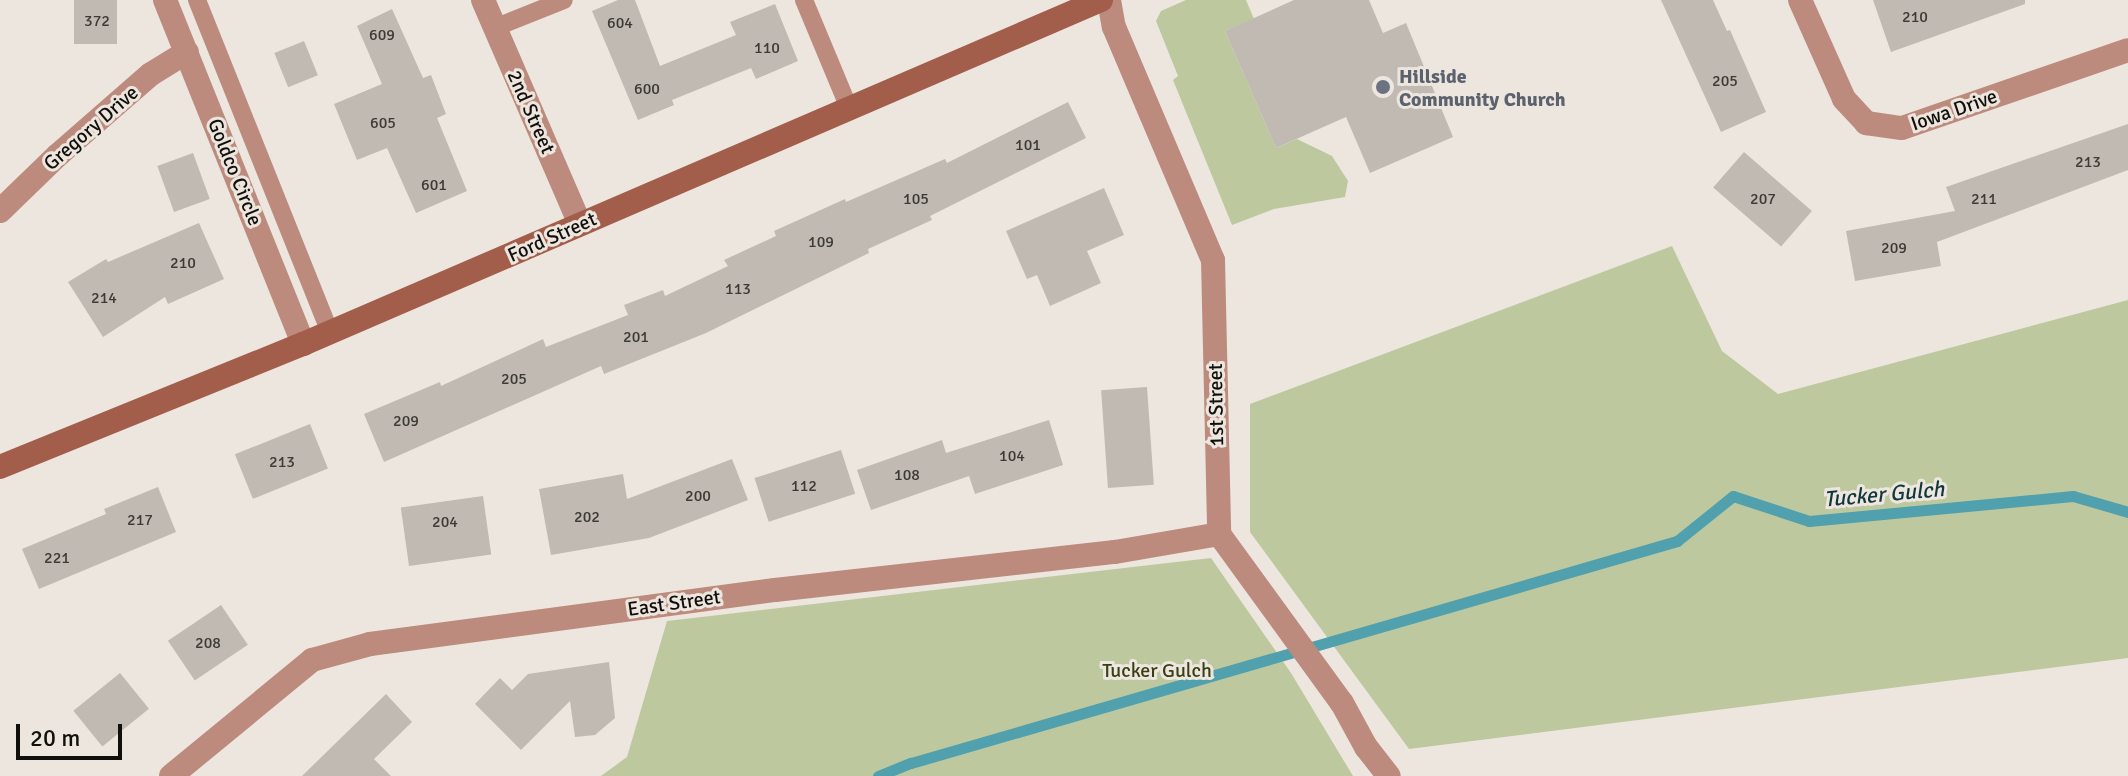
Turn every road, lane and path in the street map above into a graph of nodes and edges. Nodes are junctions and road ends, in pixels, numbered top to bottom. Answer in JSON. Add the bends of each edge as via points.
{"nodes":[{"id":1,"x":165,"y":0,"type":"edge"},
{"id":2,"x":197,"y":0,"type":"edge"},
{"id":3,"x":483,"y":0,"type":"edge"},
{"id":4,"x":564,"y":0,"type":"edge"},
{"id":5,"x":804,"y":0,"type":"edge"},
{"id":6,"x":1101,"y":0,"type":"edge"},
{"id":7,"x":1109,"y":0,"type":"edge"},
{"id":8,"x":1800,"y":0,"type":"edge"},
{"id":9,"x":494,"y":28,"type":"junction"},
{"id":10,"x":2128,"y":50,"type":"edge"},
{"id":11,"x":187,"y":52,"type":"junction"},
{"id":12,"x":849,"y":108,"type":"junction"},
{"id":13,"x":0,"y":211,"type":"edge"},
{"id":14,"x":580,"y":224,"type":"junction"},
{"id":15,"x":330,"y":333,"type":"junction"},
{"id":16,"x":303,"y":344,"type":"junction"},
{"id":17,"x":0,"y":467,"type":"edge"},
{"id":18,"x":1219,"y":534,"type":"junction"},
{"id":19,"x":171,"y":776,"type":"edge"},
{"id":20,"x":1389,"y":776,"type":"edge"}],
"edges":[{"from":1,"to":11,"type":"street","name":"Goldco Circle"},
{"from":2,"to":15,"type":"lane"},
{"from":3,"to":9,"type":"street","name":"2nd Street"},
{"from":4,"to":9,"type":"lane"},
{"from":5,"to":12,"type":"lane"},
{"from":6,"to":12,"type":"street","name":"Ford Street"},
{"from":7,"to":18,"type":"street","name":"1st Street","via":[[1114,27],[1213,260]]},
{"from":8,"to":10,"type":"street","name":"Iowa Drive","via":[[1844,99],[1866,123],[1902,128]]},
{"from":9,"to":14,"type":"street","name":"2nd Street"},
{"from":11,"to":13,"type":"street","name":"Gregory Drive","via":[[151,74]]},
{"from":11,"to":16,"type":"street","name":"Goldco Circle"},
{"from":12,"to":14,"type":"street","name":"Ford Street"},
{"from":14,"to":15,"type":"street","name":"Ford Street"},
{"from":15,"to":16,"type":"street","name":"Ford Street"},
{"from":16,"to":17,"type":"street","name":"Ford Street"},
{"from":18,"to":19,"type":"street","name":"East Street","via":[[1115,552],[370,644],[312,660]]},
{"from":18,"to":20,"type":"street"}]}
